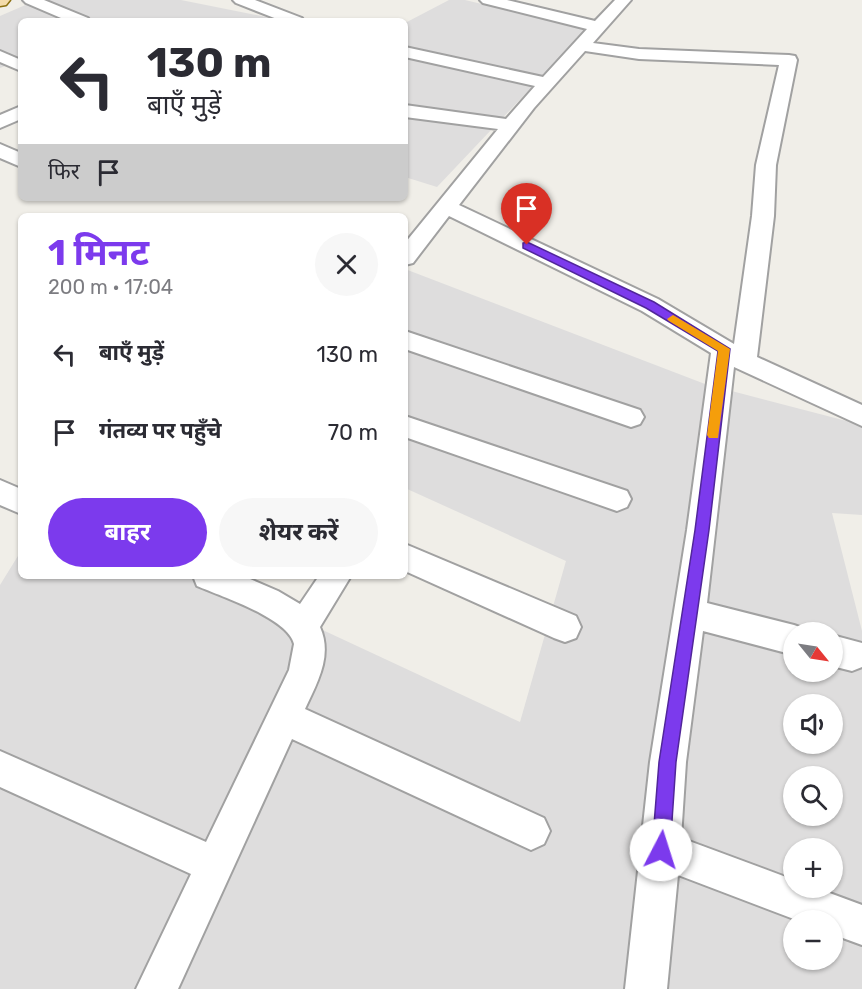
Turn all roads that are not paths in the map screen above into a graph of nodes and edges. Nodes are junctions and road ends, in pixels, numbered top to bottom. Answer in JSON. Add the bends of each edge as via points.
{"nodes":[{"id":1,"x":32,"y":0,"type":"edge"},
{"id":2,"x":241,"y":0,"type":"edge"},
{"id":3,"x":488,"y":0,"type":"edge"},
{"id":4,"x":623,"y":0,"type":"edge"},
{"id":5,"x":75,"y":18,"type":"edge"},
{"id":6,"x":288,"y":18,"type":"edge"},
{"id":7,"x":598,"y":27,"type":"junction"},
{"id":8,"x":582,"y":46,"type":"junction"},
{"id":9,"x":408,"y":52,"type":"edge"},
{"id":10,"x":0,"y":56,"type":"edge"},
{"id":11,"x":18,"y":65,"type":"edge"},
{"id":12,"x":547,"y":83,"type":"junction"},
{"id":13,"x":408,"y":111,"type":"edge"},
{"id":14,"x":18,"y":113,"type":"edge"},
{"id":15,"x":0,"y":122,"type":"edge"},
{"id":16,"x":511,"y":125,"type":"junction"},
{"id":17,"x":0,"y":150,"type":"edge"},
{"id":18,"x":18,"y":159,"type":"edge"},
{"id":19,"x":445,"y":206,"type":"junction"},
{"id":20,"x":408,"y":254,"type":"edge"},
{"id":21,"x":408,"y":341,"type":"edge"},
{"id":22,"x":734,"y":355,"type":"junction"},
{"id":23,"x":862,"y":416,"type":"edge"},
{"id":24,"x":631,"y":417,"type":"dead end"},
{"id":25,"x":408,"y":427,"type":"edge"},
{"id":26,"x":0,"y":492,"type":"edge"},
{"id":27,"x":617,"y":499,"type":"dead end"},
{"id":28,"x":18,"y":501,"type":"edge"},
{"id":29,"x":408,"y":558,"type":"edge"},
{"id":30,"x":215,"y":579,"type":"edge"},
{"id":31,"x":334,"y":579,"type":"edge"},
{"id":32,"x":690,"y":613,"type":"junction"},
{"id":33,"x":303,"y":625,"type":"junction"},
{"id":34,"x":565,"y":627,"type":"dead end"},
{"id":35,"x":783,"y":637,"type":"edge"},
{"id":36,"x":284,"y":717,"type":"junction"},
{"id":37,"x":0,"y":769,"type":"edge"},
{"id":38,"x":531,"y":831,"type":"dead end"},
{"id":39,"x":661,"y":850,"type":"junction"},
{"id":40,"x":214,"y":865,"type":"junction"},
{"id":41,"x":862,"y":925,"type":"edge"},
{"id":42,"x":157,"y":989,"type":"edge"},
{"id":43,"x":646,"y":989,"type":"edge"}],
"edges":[{"from":1,"to":5,"type":"street"},
{"from":2,"to":6,"type":"street"},
{"from":3,"to":7,"type":"street"},
{"from":4,"to":7,"type":"street"},
{"from":7,"to":8,"type":"street"},
{"from":8,"to":12,"type":"street"},
{"from":8,"to":22,"type":"street","via":[[656,55],[789,60],[766,165],[762,216]]},
{"from":9,"to":12,"type":"street"},
{"from":10,"to":11,"type":"street"},
{"from":12,"to":16,"type":"street"},
{"from":13,"to":16,"type":"street"},
{"from":14,"to":15,"type":"street"},
{"from":16,"to":19,"type":"street"},
{"from":17,"to":18,"type":"street"},
{"from":19,"to":20,"type":"street"},
{"from":19,"to":22,"type":"street","via":[[650,305]]},
{"from":21,"to":24,"type":"street"},
{"from":22,"to":23,"type":"street"},
{"from":22,"to":32,"type":"street"},
{"from":25,"to":27,"type":"street"},
{"from":26,"to":28,"type":"street"},
{"from":29,"to":34,"type":"street"},
{"from":30,"to":33,"type":"street","via":[[285,611]]},
{"from":31,"to":33,"type":"street"},
{"from":32,"to":35,"type":"street"},
{"from":32,"to":39,"type":"street","via":[[668,762]]},
{"from":33,"to":36,"type":"street","via":[[310,641],[305,672]]},
{"from":36,"to":38,"type":"street"},
{"from":36,"to":40,"type":"street"},
{"from":37,"to":40,"type":"street"},
{"from":39,"to":41,"type":"street"},
{"from":39,"to":43,"type":"street"},
{"from":40,"to":42,"type":"street"}]}
